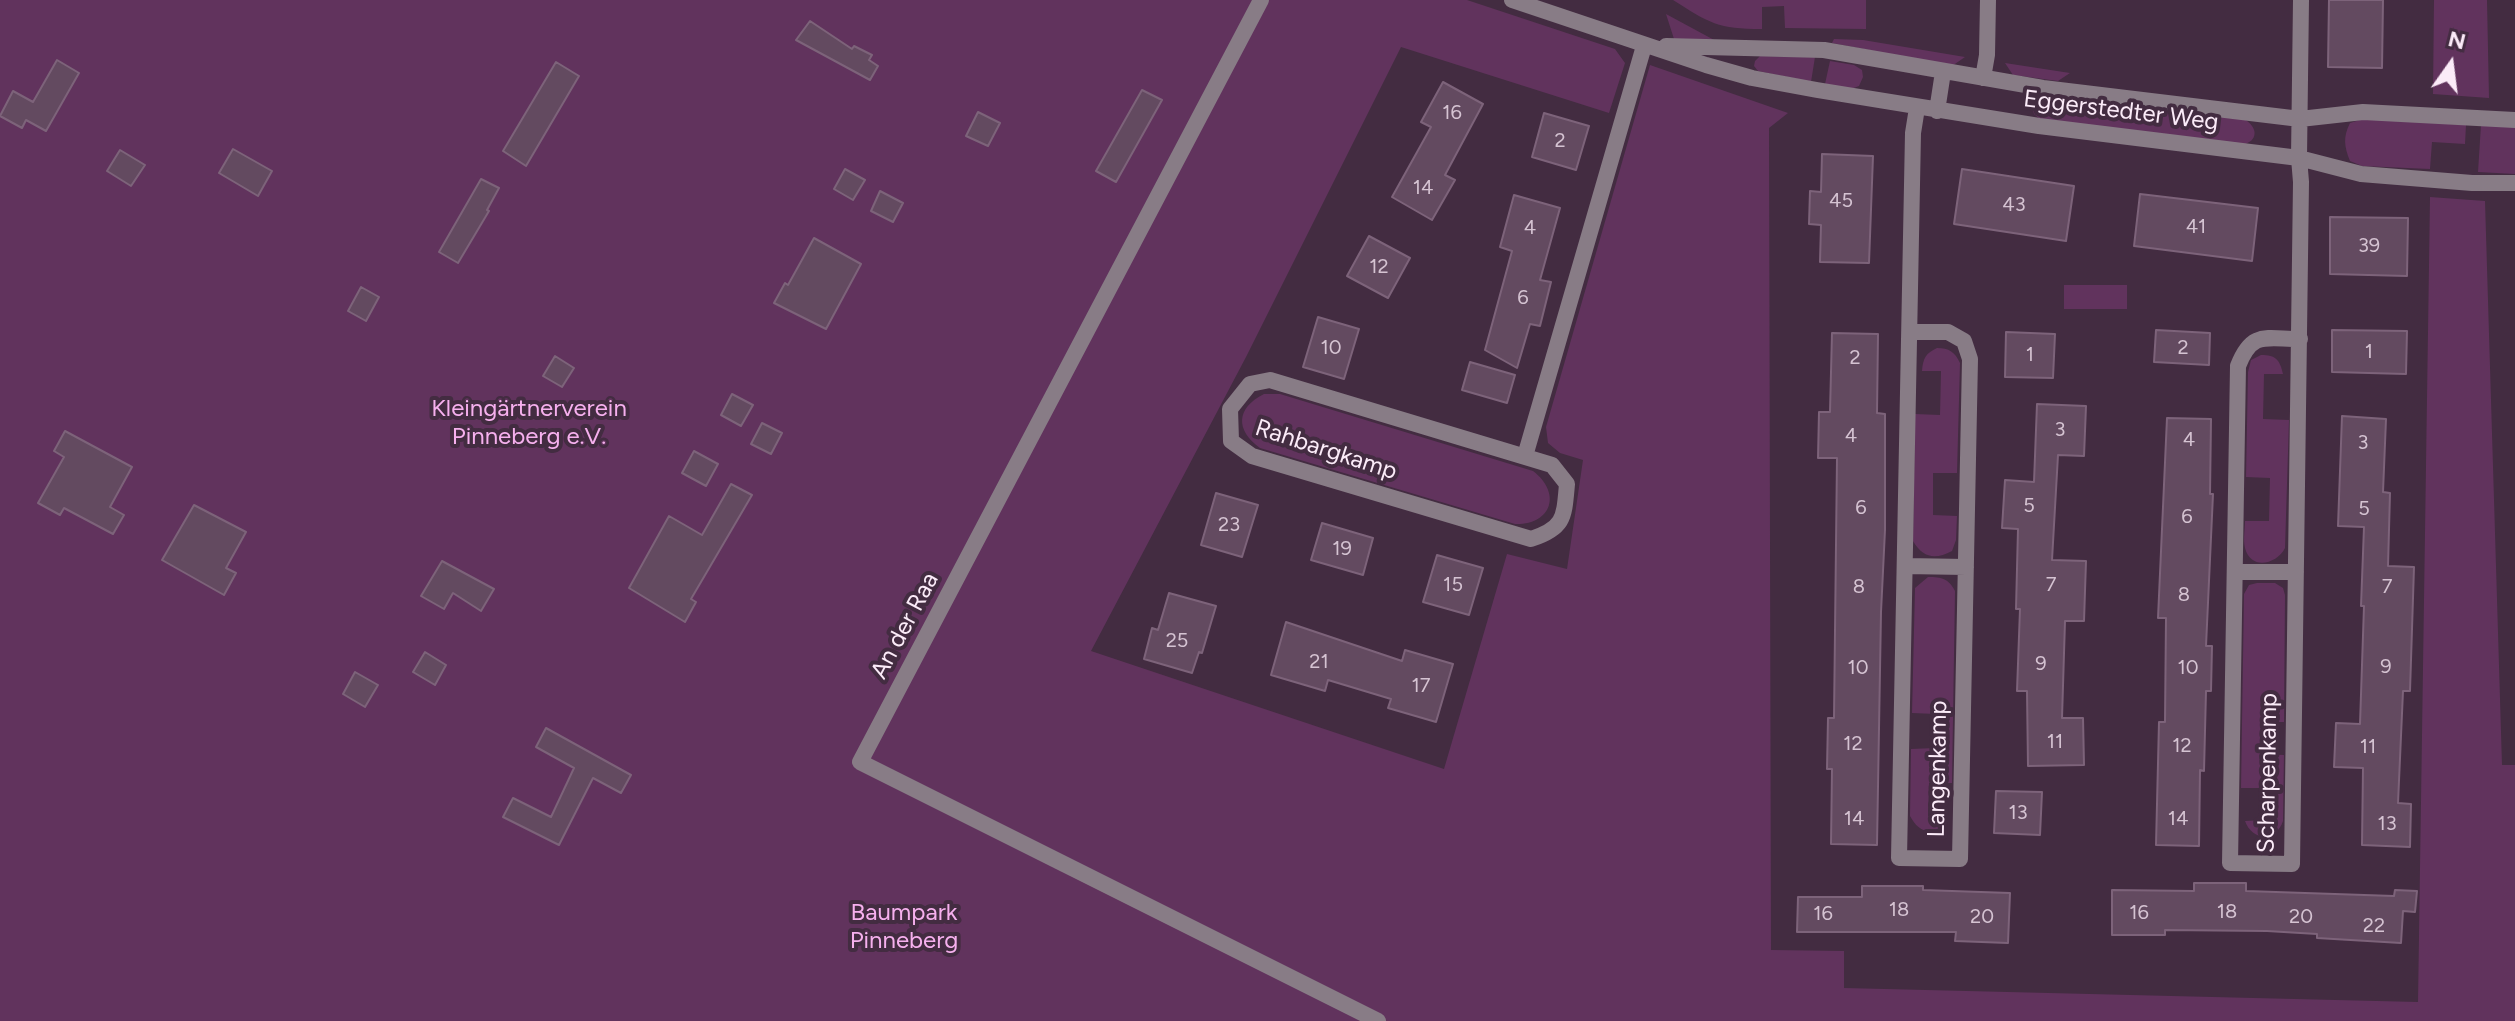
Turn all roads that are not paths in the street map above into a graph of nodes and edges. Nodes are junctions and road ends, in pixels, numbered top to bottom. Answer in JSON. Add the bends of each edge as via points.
{"nodes":[{"id":1,"x":1261,"y":0,"type":"edge"},
{"id":2,"x":1512,"y":0,"type":"edge"},
{"id":3,"x":1988,"y":0,"type":"edge"},
{"id":4,"x":2301,"y":0,"type":"edge"},
{"id":5,"x":1644,"y":46,"type":"junction"},
{"id":6,"x":1943,"y":72,"type":"junction"},
{"id":7,"x":1983,"y":78,"type":"junction"},
{"id":8,"x":1917,"y":108,"type":"junction"},
{"id":9,"x":1937,"y":111,"type":"junction"},
{"id":10,"x":2300,"y":119,"type":"junction"},
{"id":11,"x":2515,"y":120,"type":"edge"},
{"id":12,"x":2299,"y":158,"type":"junction"},
{"id":13,"x":2515,"y":183,"type":"edge"},
{"id":14,"x":1910,"y":332,"type":"junction"},
{"id":15,"x":2300,"y":339,"type":"junction"},
{"id":16,"x":1525,"y":456,"type":"junction"},
{"id":17,"x":1905,"y":566,"type":"junction"},
{"id":18,"x":1966,"y":567,"type":"junction"},
{"id":19,"x":2235,"y":572,"type":"junction"},
{"id":20,"x":2296,"y":572,"type":"junction"},
{"id":21,"x":1378,"y":1021,"type":"edge"}],
"edges":[{"from":1,"to":21,"type":"street","name":"An der Raa","via":[[860,762]]},
{"from":2,"to":5,"type":"street","name":"Eggerstedter Weg"},
{"from":3,"to":7,"type":"street"},
{"from":4,"to":10,"type":"street"},
{"from":5,"to":6,"type":"street","name":"Eggerstedter Weg","via":[[1824,50]]},
{"from":5,"to":8,"type":"street","name":"Eggerstedter Weg","via":[[1752,78]]},
{"from":5,"to":16,"type":"street"},
{"from":6,"to":7,"type":"street","name":"Eggerstedter Weg"},
{"from":6,"to":9,"type":"street"},
{"from":7,"to":10,"type":"street","name":"Eggerstedter Weg"},
{"from":8,"to":9,"type":"street","name":"Eggerstedter Weg"},
{"from":8,"to":14,"type":"street","name":"Langenkamp"},
{"from":9,"to":12,"type":"street","name":"Eggerstedter Weg"},
{"from":10,"to":11,"type":"street","name":"Eggerstedter Weg","via":[[2363,112]]},
{"from":10,"to":12,"type":"street"},
{"from":12,"to":13,"type":"street","name":"Eggerstedter Weg","via":[[2361,174]]},
{"from":12,"to":15,"type":"street","name":"Scharpenkamp"},
{"from":14,"to":17,"type":"street","name":"Langenkamp"},
{"from":14,"to":18,"type":"street","name":"Langenkamp","via":[[1948,332],[1964,341],[1970,359]]},
{"from":15,"to":19,"type":"street","name":"Scharpenkamp","via":[[2259,338],[2245,348],[2238,366]]},
{"from":15,"to":20,"type":"street","name":"Scharpenkamp"},
{"from":16,"to":16,"type":"street","name":"Rahbargkamp","via":[[1270,380],[1250,384],[1230,409],[1231,441],[1252,456],[1531,539],[1551,532],[1565,514],[1567,484],[1552,465]]},
{"from":17,"to":18,"type":"street"},
{"from":17,"to":18,"type":"street","name":"Langenkamp","via":[[1899,858],[1960,859]]},
{"from":19,"to":20,"type":"street"},
{"from":19,"to":20,"type":"street","name":"Scharpenkamp","via":[[2230,863],[2292,864]]}]}
